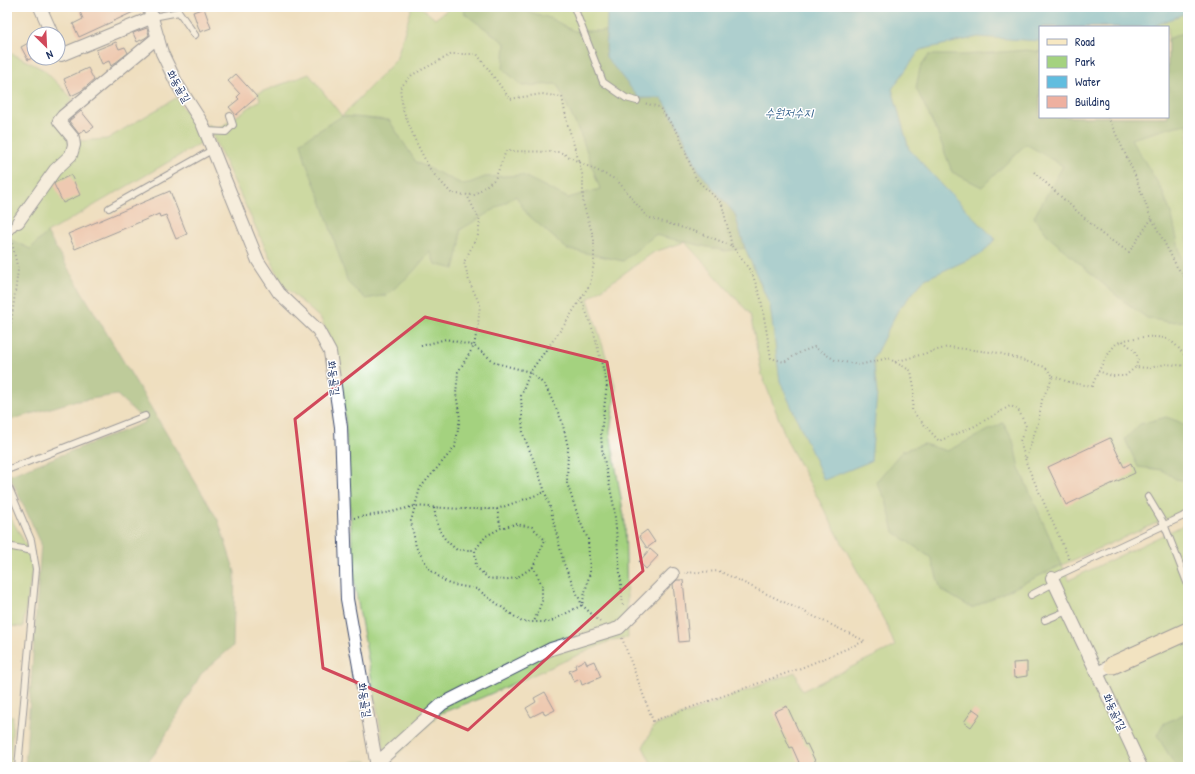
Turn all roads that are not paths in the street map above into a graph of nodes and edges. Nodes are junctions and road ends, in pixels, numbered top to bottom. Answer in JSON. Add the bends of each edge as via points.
{"nodes":[{"id":1,"x":40,"y":7,"type":"edge"},
{"id":2,"x":574,"y":7,"type":"edge"},
{"id":3,"x":151,"y":12,"type":"edge"},
{"id":4,"x":48,"y":26,"type":"edge"},
{"id":5,"x":195,"y":35,"type":"dead end"},
{"id":6,"x":158,"y":37,"type":"junction"},
{"id":7,"x":66,"y":53,"type":"edge"},
{"id":8,"x":637,"y":102,"type":"road end"},
{"id":9,"x":230,"y":116,"type":"dead end"},
{"id":10,"x":205,"y":131,"type":"junction"},
{"id":11,"x":212,"y":150,"type":"junction"},
{"id":12,"x":109,"y":208,"type":"dead end"},
{"id":13,"x":12,"y":228,"type":"edge"},
{"id":14,"x":145,"y":416,"type":"dead end"},
{"id":15,"x":7,"y":470,"type":"edge"},
{"id":16,"x":7,"y":483,"type":"edge"},
{"id":17,"x":1148,"y":497,"type":"dead end"},
{"id":18,"x":1188,"y":514,"type":"edge"},
{"id":19,"x":1164,"y":524,"type":"junction"},
{"id":20,"x":7,"y":546,"type":"edge"},
{"id":21,"x":33,"y":551,"type":"junction"},
{"id":22,"x":673,"y":574,"type":"road end"},
{"id":23,"x":1053,"y":580,"type":"junction"},
{"id":24,"x":1188,"y":585,"type":"edge"},
{"id":25,"x":1031,"y":595,"type":"dead end"},
{"id":26,"x":1067,"y":611,"type":"junction"},
{"id":27,"x":1045,"y":620,"type":"dead end"},
{"id":28,"x":1188,"y":632,"type":"edge"},
{"id":29,"x":1113,"y":665,"type":"joint"},
{"id":30,"x":1097,"y":673,"type":"junction"},
{"id":31,"x":377,"y":765,"type":"edge"},
{"id":32,"x":18,"y":767,"type":"edge"},
{"id":33,"x":1141,"y":767,"type":"edge"}],
"edges":[{"from":1,"to":4,"type":"street"},
{"from":2,"to":8,"type":"lane","via":[[603,82],[626,98]]},
{"from":3,"to":5,"type":"lane","via":[[179,12]]},
{"from":3,"to":6,"type":"street","name":"화동골길"},
{"from":3,"to":7,"type":"street"},
{"from":6,"to":10,"type":"street","name":"화동골길","via":[[162,53],[177,84]]},
{"from":6,"to":13,"type":"street","via":[[59,121],[73,138],[71,155],[55,170]]},
{"from":9,"to":10,"type":"lane","via":[[233,125],[226,132]]},
{"from":10,"to":11,"type":"street","name":"화동골길"},
{"from":11,"to":12,"type":"lane"},
{"from":11,"to":31,"type":"street","name":"화동골길","via":[[258,261],[279,293],[318,330],[330,352],[340,427],[347,599]]},
{"from":14,"to":15,"type":"lane"},
{"from":16,"to":21,"type":"lane","via":[[31,540]]},
{"from":17,"to":19,"type":"lane"},
{"from":18,"to":19,"type":"lane"},
{"from":19,"to":23,"type":"lane"},
{"from":19,"to":24,"type":"lane"},
{"from":20,"to":21,"type":"lane"},
{"from":21,"to":32,"type":"lane","via":[[36,569]]},
{"from":22,"to":31,"type":"street","name":"화동골길","via":[[618,627],[550,649],[442,704]]},
{"from":23,"to":25,"type":"lane"},
{"from":23,"to":26,"type":"street","name":"화동골1길"},
{"from":26,"to":27,"type":"lane"},
{"from":26,"to":30,"type":"street","name":"화동골1길"},
{"from":28,"to":29,"type":"street"},
{"from":29,"to":30,"type":"street"},
{"from":30,"to":33,"type":"street","name":"화동골1길"}]}
